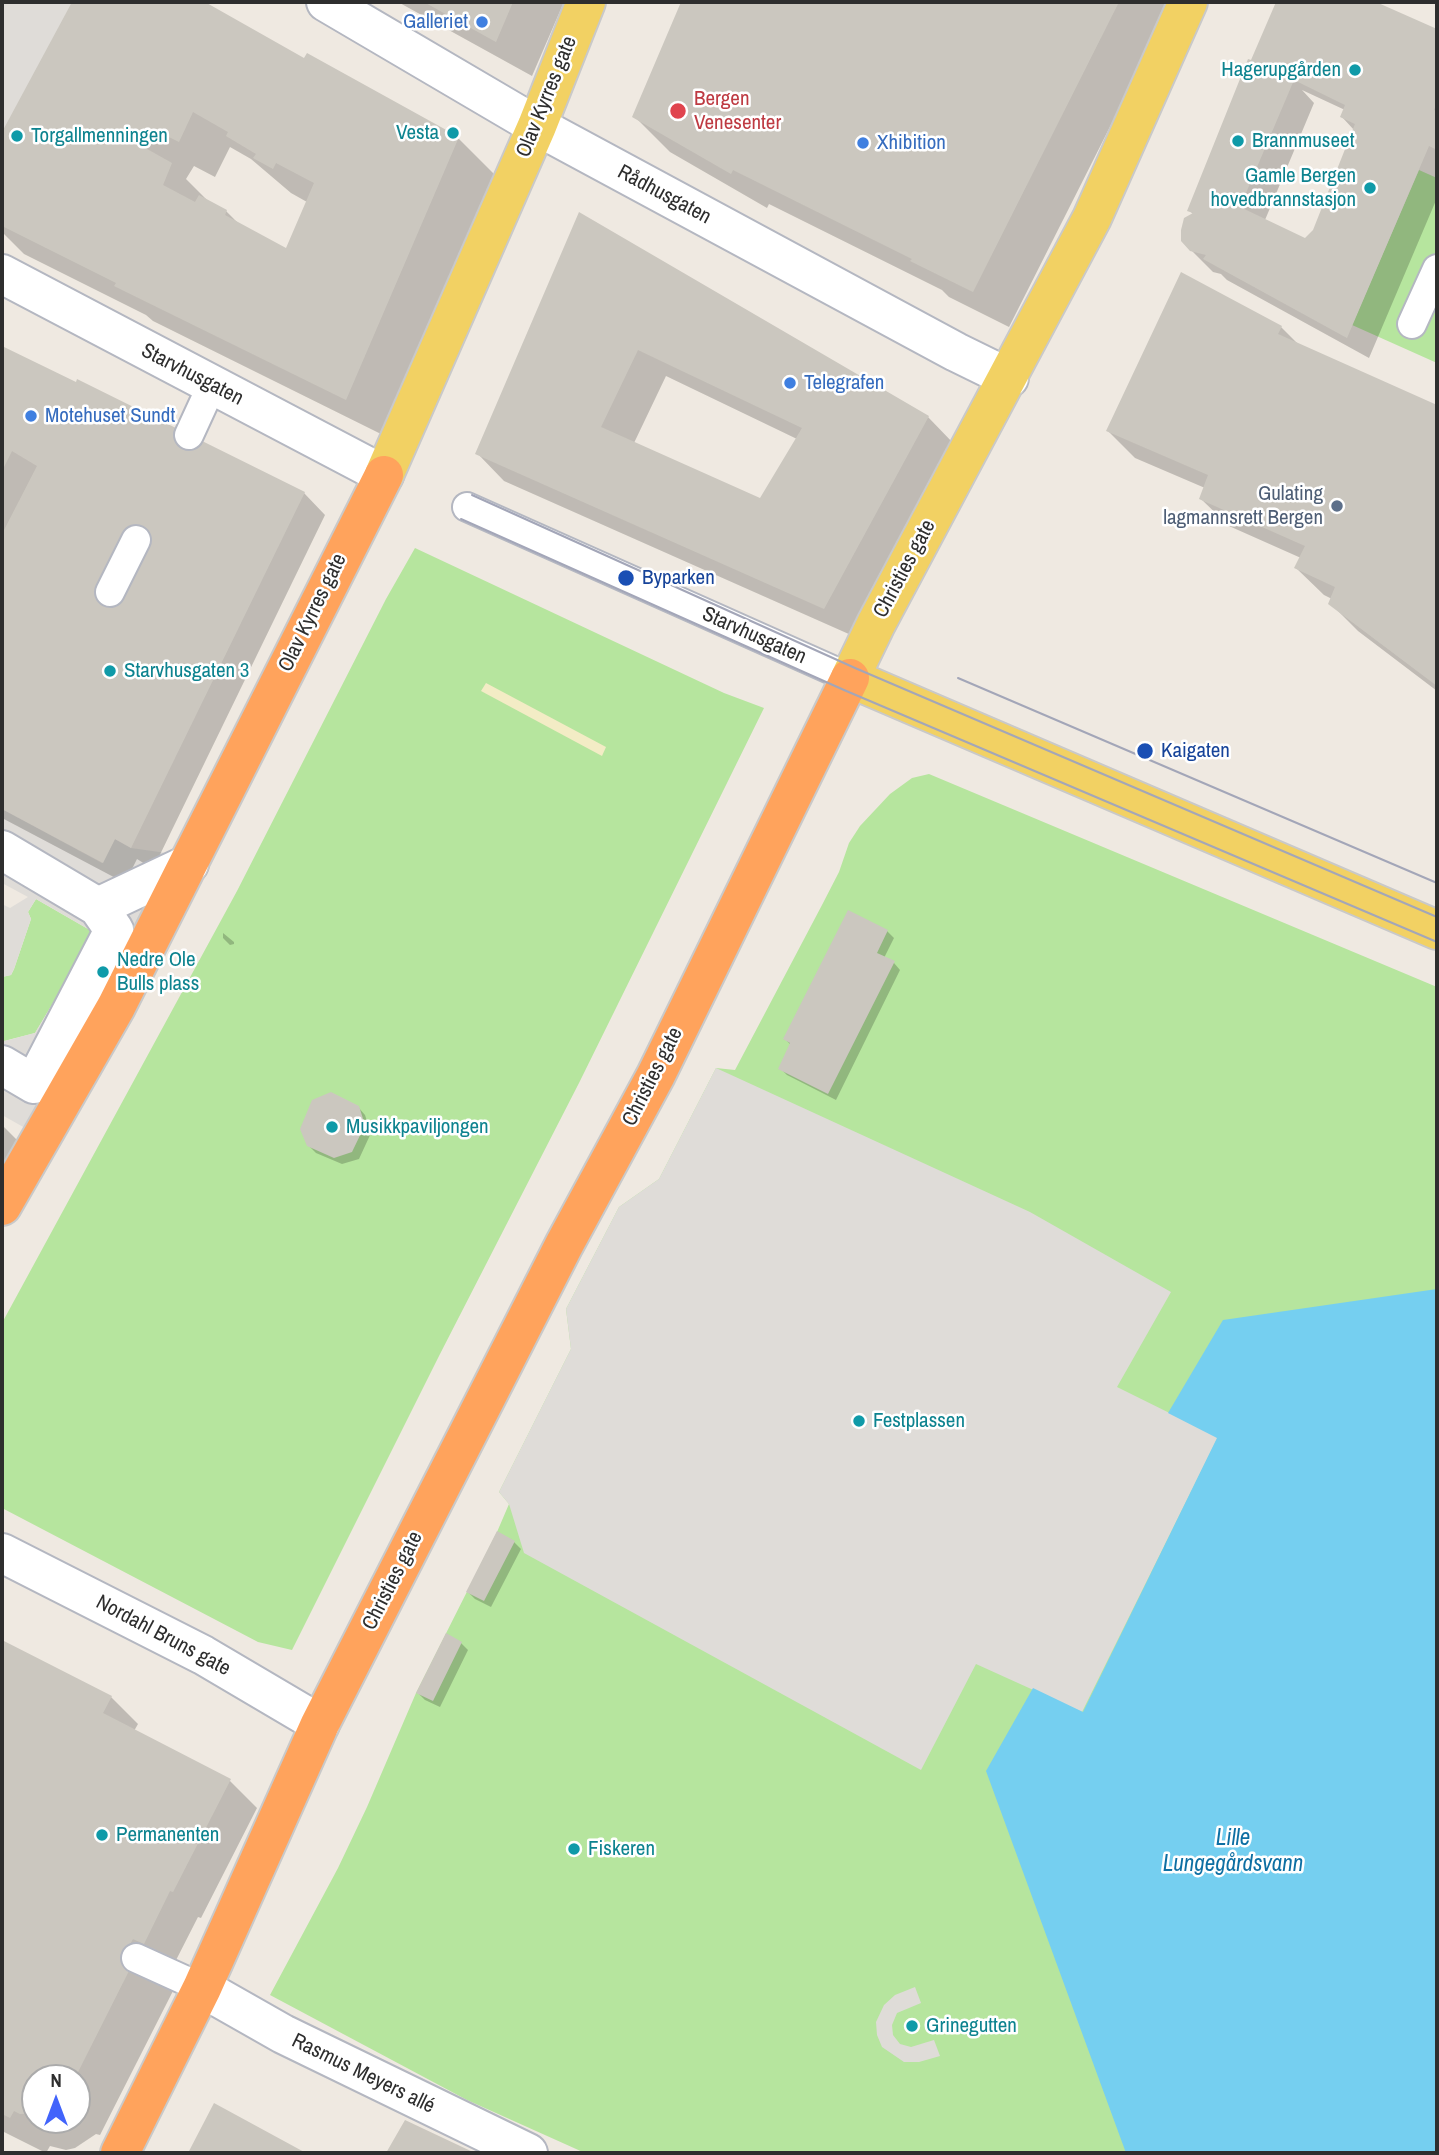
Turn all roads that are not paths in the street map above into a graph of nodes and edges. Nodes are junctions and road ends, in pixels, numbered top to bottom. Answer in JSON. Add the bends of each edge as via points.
{"nodes":[{"id":1,"x":326,"y":2,"type":"edge"},
{"id":2,"x":586,"y":2,"type":"edge"},
{"id":3,"x":1188,"y":2,"type":"edge"},
{"id":4,"x":550,"y":133,"type":"junction"},
{"id":5,"x":1437,"y":269,"type":"edge"},
{"id":6,"x":2,"y":274,"type":"edge"},
{"id":7,"x":1412,"y":324,"type":"dead end"},
{"id":8,"x":1009,"y":378,"type":"junction"},
{"id":9,"x":212,"y":385,"type":"junction"},
{"id":10,"x":189,"y":435,"type":"dead end"},
{"id":11,"x":384,"y":475,"type":"junction"},
{"id":12,"x":467,"y":507,"type":"dead end"},
{"id":13,"x":136,"y":540,"type":"dead end"},
{"id":14,"x":110,"y":592,"type":"dead end"},
{"id":15,"x":850,"y":678,"type":"junction"},
{"id":16,"x":2,"y":850,"type":"edge"},
{"id":17,"x":189,"y":864,"type":"junction"},
{"id":18,"x":98,"y":907,"type":"junction"},
{"id":19,"x":1437,"y":930,"type":"edge"},
{"id":20,"x":2,"y":1065,"type":"edge"},
{"id":21,"x":34,"y":1084,"type":"junction"},
{"id":22,"x":41,"y":1137,"type":"junction"},
{"id":23,"x":2,"y":1206,"type":"edge"},
{"id":24,"x":2,"y":1553,"type":"edge"},
{"id":25,"x":320,"y":1724,"type":"junction"},
{"id":26,"x":136,"y":1958,"type":"dead end"},
{"id":27,"x":202,"y":1988,"type":"junction"},
{"id":28,"x":120,"y":2153,"type":"edge"},
{"id":29,"x":528,"y":2153,"type":"edge"}],
"edges":[{"from":1,"to":4,"type":"street","name":"Rådhusgaten"},
{"from":2,"to":4,"type":"main road","name":"Olav Kyrres gate"},
{"from":3,"to":8,"type":"main road","name":"Christies gate","via":[[1092,218]]},
{"from":4,"to":8,"type":"street","name":"Rådhusgaten"},
{"from":4,"to":11,"type":"main road","name":"Olav Kyrres gate"},
{"from":5,"to":7,"type":"lane"},
{"from":6,"to":9,"type":"street","name":"Starvhusgaten"},
{"from":8,"to":15,"type":"main road","name":"Christies gate"},
{"from":9,"to":10,"type":"lane"},
{"from":9,"to":11,"type":"street","name":"Starvhusgaten"},
{"from":11,"to":17,"type":"highway","name":"Olav Kyrres gate"},
{"from":12,"to":15,"type":"lane","name":"Starvhusgaten"},
{"from":13,"to":14,"type":"lane"},
{"from":15,"to":19,"type":"main road"},
{"from":15,"to":25,"type":"highway","name":"Christies gate","via":[[662,1062]]},
{"from":16,"to":18,"type":"street"},
{"from":17,"to":18,"type":"street"},
{"from":17,"to":22,"type":"highway","name":"Olav Kyrres gate","via":[[116,1007]]},
{"from":18,"to":21,"type":"street","via":[[114,930]]},
{"from":20,"to":21,"type":"street"},
{"from":21,"to":22,"type":"street","via":[[27,1103]]},
{"from":22,"to":23,"type":"highway","name":"Olav Kyrres gate"},
{"from":24,"to":25,"type":"street","name":"Nordahl Bruns gate","via":[[204,1655]]},
{"from":25,"to":27,"type":"highway","name":"Christies gate"},
{"from":26,"to":27,"type":"lane"},
{"from":27,"to":28,"type":"highway","name":"Christies gate"},
{"from":27,"to":29,"type":"street","name":"Rasmus Meyers allé","via":[[283,2034]]}]}
